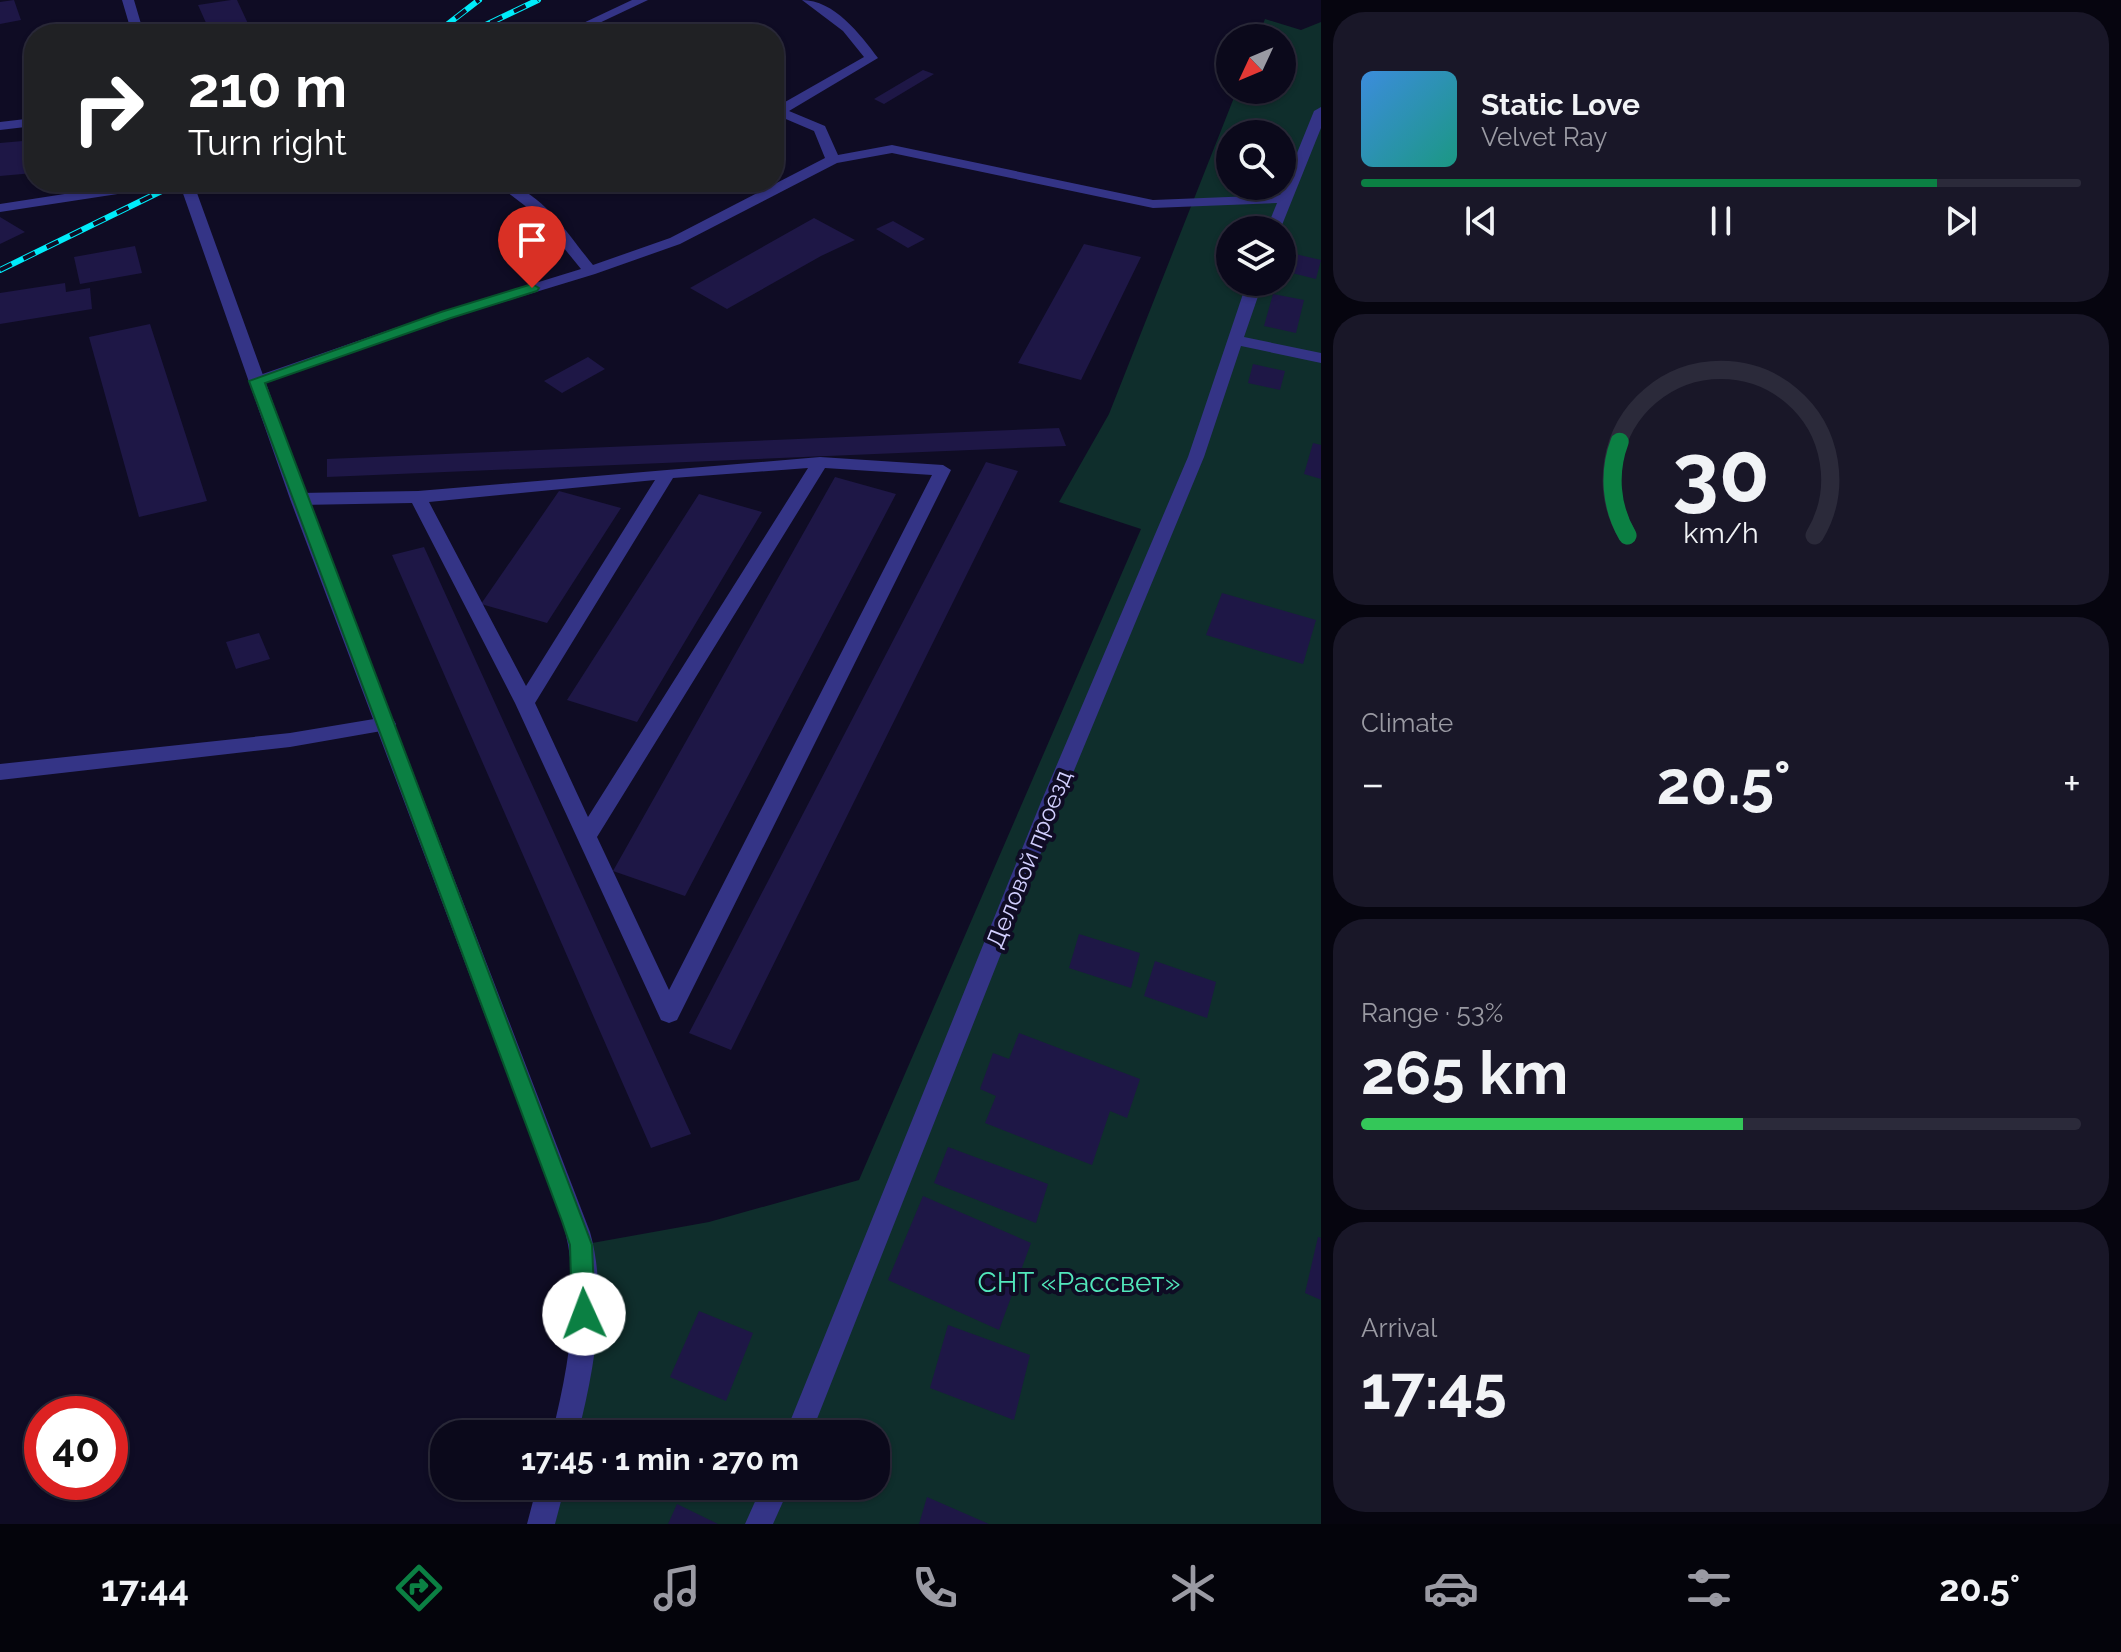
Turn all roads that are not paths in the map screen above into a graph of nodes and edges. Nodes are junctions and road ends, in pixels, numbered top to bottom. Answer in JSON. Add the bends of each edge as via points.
{"nodes":[{"id":1,"x":128,"y":0,"type":"edge"},
{"id":2,"x":642,"y":0,"type":"edge"},
{"id":3,"x":808,"y":0,"type":"edge"},
{"id":4,"x":135,"y":24,"type":"edge"},
{"id":5,"x":587,"y":24,"type":"edge"},
{"id":6,"x":784,"y":106,"type":"edge"},
{"id":7,"x":1321,"y":111,"type":"edge"},
{"id":8,"x":784,"y":113,"type":"edge"},
{"id":9,"x":24,"y":123,"type":"edge"},
{"id":10,"x":0,"y":126,"type":"edge"},
{"id":11,"x":833,"y":160,"type":"junction"},
{"id":12,"x":1296,"y":169,"type":"edge"},
{"id":13,"x":784,"y":185,"type":"edge"},
{"id":14,"x":105,"y":192,"type":"edge"},
{"id":15,"x":190,"y":192,"type":"edge"},
{"id":16,"x":515,"y":192,"type":"edge"},
{"id":17,"x":771,"y":192,"type":"edge"},
{"id":18,"x":1257,"y":200,"type":"edge"},
{"id":19,"x":0,"y":208,"type":"edge"},
{"id":20,"x":590,"y":271,"type":"junction"},
{"id":21,"x":1250,"y":296,"type":"edge"},
{"id":22,"x":1235,"y":340,"type":"junction"},
{"id":23,"x":1321,"y":358,"type":"edge"},
{"id":24,"x":257,"y":381,"type":"junction"},
{"id":25,"x":820,"y":462,"type":"junction"},
{"id":26,"x":668,"y":473,"type":"junction"},
{"id":27,"x":418,"y":497,"type":"junction"},
{"id":28,"x":299,"y":499,"type":"junction"},
{"id":29,"x":525,"y":703,"type":"junction"},
{"id":30,"x":386,"y":724,"type":"junction"},
{"id":31,"x":0,"y":772,"type":"edge"},
{"id":32,"x":587,"y":836,"type":"junction"},
{"id":33,"x":569,"y":1420,"type":"edge"},
{"id":34,"x":804,"y":1420,"type":"edge"},
{"id":35,"x":547,"y":1500,"type":"edge"},
{"id":36,"x":770,"y":1500,"type":"edge"},
{"id":37,"x":541,"y":1524,"type":"edge"},
{"id":38,"x":759,"y":1524,"type":"edge"}],
"edges":[{"from":1,"to":4,"type":"street"},
{"from":2,"to":5,"type":"street"},
{"from":3,"to":6,"type":"street","via":[[847,28],[872,58]]},
{"from":7,"to":12,"type":"street"},
{"from":8,"to":11,"type":"street","via":[[820,129]]},
{"from":9,"to":10,"type":"street"},
{"from":11,"to":13,"type":"street"},
{"from":11,"to":18,"type":"street","via":[[892,149],[1153,204]]},
{"from":14,"to":19,"type":"street"},
{"from":15,"to":24,"type":"street"},
{"from":16,"to":20,"type":"street","via":[[542,212]]},
{"from":17,"to":20,"type":"street","via":[[675,241]]},
{"from":20,"to":24,"type":"street"},
{"from":21,"to":22,"type":"street","name":"Деловой проезд"},
{"from":22,"to":23,"type":"street"},
{"from":22,"to":34,"type":"street","name":"Деловой проезд","via":[[1196,457]]},
{"from":24,"to":28,"type":"street"},
{"from":25,"to":26,"type":"street"},
{"from":25,"to":32,"type":"street"},
{"from":25,"to":32,"type":"street","via":[[943,470],[669,1013]]},
{"from":26,"to":27,"type":"street"},
{"from":26,"to":29,"type":"street"},
{"from":27,"to":28,"type":"street"},
{"from":27,"to":29,"type":"street"},
{"from":28,"to":30,"type":"street"},
{"from":29,"to":32,"type":"street"},
{"from":30,"to":31,"type":"street","via":[[290,740]]},
{"from":30,"to":33,"type":"street","via":[[581,1245],[584,1314]]},
{"from":35,"to":37,"type":"street"},
{"from":36,"to":38,"type":"street"}]}
